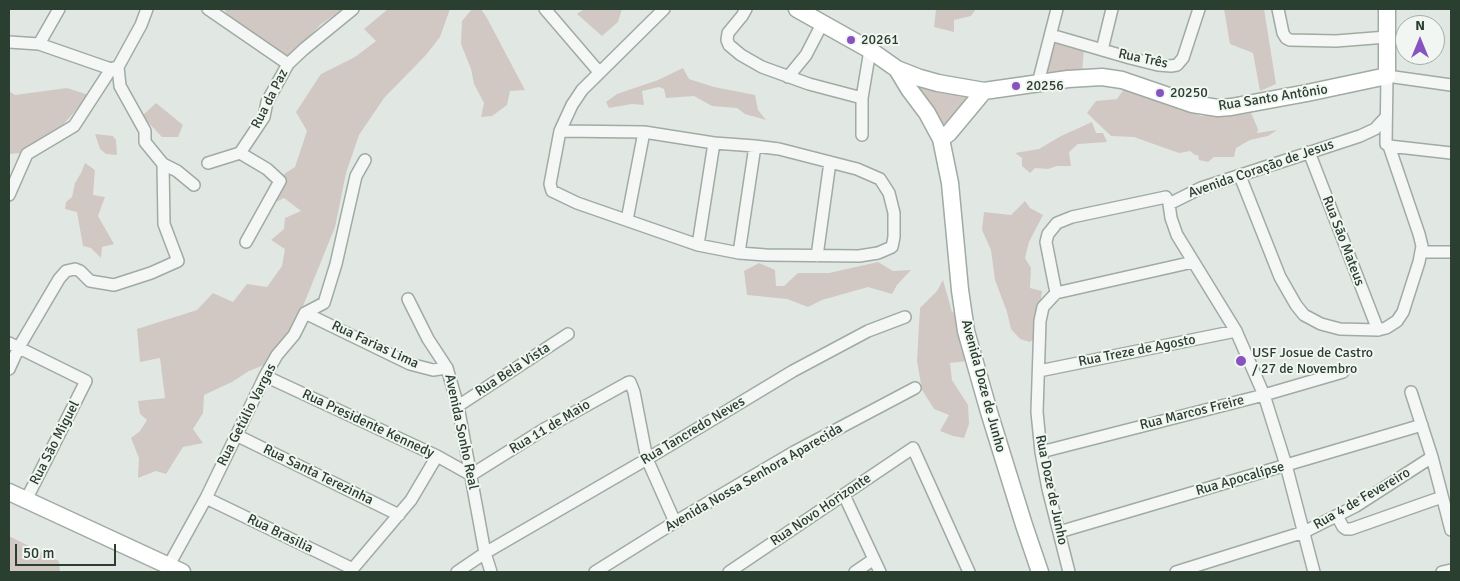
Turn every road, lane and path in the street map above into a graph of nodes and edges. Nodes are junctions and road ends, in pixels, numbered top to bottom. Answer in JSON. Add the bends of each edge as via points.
{"nodes":[{"id":1,"x":59,"y":9,"type":"edge"},
{"id":2,"x":146,"y":9,"type":"edge"},
{"id":3,"x":208,"y":9,"type":"edge"},
{"id":4,"x":353,"y":9,"type":"edge"},
{"id":5,"x":545,"y":9,"type":"edge"},
{"id":6,"x":664,"y":9,"type":"edge"},
{"id":7,"x":746,"y":9,"type":"edge"},
{"id":8,"x":796,"y":9,"type":"edge"},
{"id":9,"x":1057,"y":9,"type":"edge"},
{"id":10,"x":1112,"y":9,"type":"edge"},
{"id":11,"x":1199,"y":9,"type":"edge"},
{"id":12,"x":1278,"y":9,"type":"edge"},
{"id":13,"x":1387,"y":9,"type":"edge"},
{"id":14,"x":822,"y":24,"type":"junction"},
{"id":15,"x":1051,"y":35,"type":"junction"},
{"id":16,"x":1387,"y":37,"type":"junction"},
{"id":17,"x":9,"y":42,"type":"edge"},
{"id":18,"x":39,"y":44,"type":"junction"},
{"id":19,"x":870,"y":50,"type":"junction"},
{"id":20,"x":1102,"y":50,"type":"junction"},
{"id":21,"x":288,"y":64,"type":"junction"},
{"id":22,"x":114,"y":68,"type":"junction"},
{"id":23,"x":897,"y":69,"type":"junction"},
{"id":24,"x":600,"y":72,"type":"junction"},
{"id":25,"x":1387,"y":76,"type":"junction"},
{"id":26,"x":788,"y":77,"type":"junction"},
{"id":27,"x":1038,"y":83,"type":"junction"},
{"id":28,"x":1451,"y":85,"type":"edge"},
{"id":29,"x":984,"y":91,"type":"junction"},
{"id":30,"x":862,"y":98,"type":"junction"},
{"id":31,"x":1386,"y":117,"type":"junction"},
{"id":32,"x":560,"y":131,"type":"junction"},
{"id":33,"x":644,"y":132,"type":"junction"},
{"id":34,"x":862,"y":135,"type":"dead end"},
{"id":35,"x":941,"y":139,"type":"junction"},
{"id":36,"x":714,"y":143,"type":"junction"},
{"id":37,"x":755,"y":146,"type":"junction"},
{"id":38,"x":1389,"y":146,"type":"junction"},
{"id":39,"x":1309,"y":152,"type":"junction"},
{"id":40,"x":240,"y":153,"type":"junction"},
{"id":41,"x":1451,"y":153,"type":"edge"},
{"id":42,"x":365,"y":160,"type":"dead end"},
{"id":43,"x":830,"y":162,"type":"junction"},
{"id":44,"x":208,"y":163,"type":"dead end"},
{"id":45,"x":163,"y":164,"type":"junction"},
{"id":46,"x":1240,"y":176,"type":"junction"},
{"id":47,"x":194,"y":185,"type":"dead end"},
{"id":48,"x":9,"y":195,"type":"edge"},
{"id":49,"x":1166,"y":198,"type":"dead end"},
{"id":50,"x":627,"y":220,"type":"junction"},
{"id":51,"x":246,"y":242,"type":"dead end"},
{"id":52,"x":698,"y":244,"type":"junction"},
{"id":53,"x":1421,"y":252,"type":"junction"},
{"id":54,"x":1451,"y":252,"type":"edge"},
{"id":55,"x":739,"y":253,"type":"junction"},
{"id":56,"x":817,"y":256,"type":"junction"},
{"id":57,"x":1192,"y":262,"type":"junction"},
{"id":58,"x":1056,"y":292,"type":"junction"},
{"id":59,"x":408,"y":300,"type":"dead end"},
{"id":60,"x":305,"y":312,"type":"junction"},
{"id":61,"x":905,"y":317,"type":"dead end"},
{"id":62,"x":1378,"y":330,"type":"junction"},
{"id":63,"x":1236,"y":331,"type":"junction"},
{"id":64,"x":568,"y":334,"type":"dead end"},
{"id":65,"x":14,"y":345,"type":"edge"},
{"id":66,"x":447,"y":368,"type":"junction"},
{"id":67,"x":9,"y":369,"type":"edge"},
{"id":68,"x":1039,"y":371,"type":"junction"},
{"id":69,"x":1343,"y":372,"type":"dead end"},
{"id":70,"x":264,"y":376,"type":"junction"},
{"id":71,"x":915,"y":388,"type":"dead end"},
{"id":72,"x":1411,"y":392,"type":"dead end"},
{"id":73,"x":1264,"y":394,"type":"junction"},
{"id":74,"x":458,"y":406,"type":"junction"},
{"id":75,"x":1422,"y":424,"type":"junction"},
{"id":76,"x":236,"y":435,"type":"junction"},
{"id":77,"x":1041,"y":452,"type":"junction"},
{"id":78,"x":437,"y":456,"type":"junction"},
{"id":79,"x":1432,"y":457,"type":"junction"},
{"id":80,"x":647,"y":459,"type":"junction"},
{"id":81,"x":1286,"y":465,"type":"junction"},
{"id":82,"x":471,"y":475,"type":"junction"},
{"id":83,"x":9,"y":492,"type":"edge"},
{"id":84,"x":844,"y":496,"type":"junction"},
{"id":85,"x":1442,"y":497,"type":"junction"},
{"id":86,"x":206,"y":498,"type":"junction"},
{"id":87,"x":26,"y":500,"type":"junction"},
{"id":88,"x":399,"y":515,"type":"junction"},
{"id":89,"x":1337,"y":516,"type":"junction"},
{"id":90,"x":675,"y":522,"type":"junction"},
{"id":91,"x":1451,"y":530,"type":"edge"},
{"id":92,"x":1059,"y":532,"type":"junction"},
{"id":93,"x":1304,"y":532,"type":"junction"},
{"id":94,"x":485,"y":553,"type":"junction"},
{"id":95,"x":874,"y":558,"type":"junction"},
{"id":96,"x":176,"y":569,"type":"edge"},
{"id":97,"x":1451,"y":570,"type":"edge"},
{"id":98,"x":352,"y":571,"type":"edge"},
{"id":99,"x":457,"y":572,"type":"edge"},
{"id":100,"x":491,"y":572,"type":"edge"},
{"id":101,"x":595,"y":572,"type":"edge"},
{"id":102,"x":729,"y":572,"type":"edge"},
{"id":103,"x":855,"y":572,"type":"edge"},
{"id":104,"x":880,"y":572,"type":"edge"},
{"id":105,"x":969,"y":572,"type":"edge"},
{"id":106,"x":1040,"y":572,"type":"edge"},
{"id":107,"x":1069,"y":572,"type":"edge"},
{"id":108,"x":1176,"y":572,"type":"edge"},
{"id":109,"x":1314,"y":572,"type":"edge"},
{"id":110,"x":1442,"y":572,"type":"edge"}],
"edges":[{"from":1,"to":18,"type":"street"},
{"from":2,"to":22,"type":"street","via":[[141,25]]},
{"from":3,"to":21,"type":"street"},
{"from":4,"to":21,"type":"street","name":"Rua da Paz"},
{"from":5,"to":24,"type":"street"},
{"from":6,"to":24,"type":"street"},
{"from":7,"to":26,"type":"street","via":[[726,40],[741,55]]},
{"from":8,"to":14,"type":"main road"},
{"from":9,"to":15,"type":"street"},
{"from":10,"to":20,"type":"street"},
{"from":11,"to":20,"type":"street","name":"Rua Três","via":[[1187,48],[1177,65],[1158,65]]},
{"from":12,"to":16,"type":"street","via":[[1283,33],[1290,40]]},
{"from":13,"to":16,"type":"main road"},
{"from":14,"to":19,"type":"main road"},
{"from":14,"to":26,"type":"street","via":[[806,55]]},
{"from":15,"to":20,"type":"street","name":"Rua Três"},
{"from":15,"to":27,"type":"street"},
{"from":16,"to":25,"type":"main road"},
{"from":17,"to":18,"type":"street"},
{"from":18,"to":22,"type":"street"},
{"from":19,"to":23,"type":"main road"},
{"from":19,"to":30,"type":"street"},
{"from":21,"to":40,"type":"street","name":"Rua da Paz","via":[[267,102],[264,117]]},
{"from":22,"to":45,"type":"street","via":[[120,86],[145,131],[145,142]]},
{"from":22,"to":48,"type":"street","via":[[74,126],[27,154]]},
{"from":23,"to":29,"type":"main road","name":"Rua Santo Antônio","via":[[938,83]]},
{"from":23,"to":35,"type":"main road","name":"Avenida Doze de Junho"},
{"from":24,"to":32,"type":"street","via":[[582,90]]},
{"from":25,"to":27,"type":"main road","name":"Rua Santo Antônio","via":[[1218,108],[1192,104],[1112,78]]},
{"from":25,"to":28,"type":"street"},
{"from":25,"to":31,"type":"street"},
{"from":26,"to":30,"type":"street"},
{"from":27,"to":29,"type":"main road","name":"Rua Santo Antônio"},
{"from":29,"to":35,"type":"main road"},
{"from":30,"to":34,"type":"street"},
{"from":31,"to":38,"type":"street","via":[[1385,136]]},
{"from":31,"to":39,"type":"street","name":"Avenida Coração de Jesus","via":[[1375,129]]},
{"from":32,"to":33,"type":"street"},
{"from":32,"to":50,"type":"street","via":[[550,189],[577,203]]},
{"from":33,"to":36,"type":"street"},
{"from":33,"to":50,"type":"street"},
{"from":35,"to":106,"type":"main road","name":"Avenida Doze de Junho","via":[[950,183],[966,331]]},
{"from":36,"to":37,"type":"street"},
{"from":36,"to":52,"type":"street"},
{"from":37,"to":43,"type":"street"},
{"from":37,"to":55,"type":"street"},
{"from":38,"to":41,"type":"street"},
{"from":38,"to":53,"type":"street","via":[[1420,234]]},
{"from":39,"to":46,"type":"street","name":"Avenida Coração de Jesus"},
{"from":39,"to":62,"type":"street","name":"Rua São Mateus"},
{"from":40,"to":44,"type":"street"},
{"from":40,"to":51,"type":"street","via":[[267,169],[280,182]]},
{"from":42,"to":60,"type":"street","via":[[356,176],[324,303]]},
{"from":43,"to":56,"type":"street"},
{"from":43,"to":56,"type":"street","via":[[880,179],[887,188],[892,202],[892,247],[870,255]]},
{"from":45,"to":47,"type":"street"},
{"from":45,"to":65,"type":"street","via":[[164,224],[178,261],[114,285],[90,281],[75,269],[66,271]]},
{"from":46,"to":57,"type":"street","name":"Avenida Coração de Jesus","via":[[1201,188],[1169,204],[1174,228]]},
{"from":46,"to":62,"type":"street","via":[[1280,277],[1300,310],[1312,320],[1329,327]]},
{"from":49,"to":58,"type":"street","via":[[1056,223],[1046,242]]},
{"from":50,"to":52,"type":"street"},
{"from":52,"to":55,"type":"street"},
{"from":53,"to":54,"type":"street"},
{"from":53,"to":62,"type":"street","via":[[1403,312],[1394,324]]},
{"from":55,"to":56,"type":"street"},
{"from":57,"to":58,"type":"street"},
{"from":57,"to":63,"type":"street","name":"Avenida Coração de Jesus"},
{"from":58,"to":68,"type":"street","name":"Rua Doze de Junho","via":[[1041,314]]},
{"from":59,"to":66,"type":"street","name":"Avenida Sonho Real"},
{"from":60,"to":66,"type":"street","name":"Rua Farias Lima","via":[[410,364],[433,370]]},
{"from":60,"to":70,"type":"street","name":"Rua Getúlio Vargas","via":[[294,335]]},
{"from":61,"to":80,"type":"street","name":"Rua Tancredo Neves","via":[[849,340]]},
{"from":63,"to":68,"type":"street","name":"Rua Treze de Agosto"},
{"from":63,"to":73,"type":"street","name":"Avenida Coração de Jesus"},
{"from":64,"to":74,"type":"street","name":"Rua Bela Vista"},
{"from":65,"to":67,"type":"street"},
{"from":65,"to":87,"type":"street","name":"Rua São Miguel","via":[[86,382]]},
{"from":66,"to":74,"type":"street","name":"Avenida Sonho Real"},
{"from":68,"to":77,"type":"street","name":"Rua Doze de Junho","via":[[1037,412]]},
{"from":69,"to":73,"type":"street","name":"Rua Marcos Freire"},
{"from":70,"to":76,"type":"street","name":"Rua Getúlio Vargas"},
{"from":70,"to":78,"type":"street","name":"Rua Presidente Kennedy"},
{"from":71,"to":90,"type":"street","name":"Avenida Nossa Senhora Aparecida","via":[[794,452]]},
{"from":72,"to":75,"type":"street"},
{"from":73,"to":77,"type":"street","name":"Rua Marcos Freire"},
{"from":73,"to":81,"type":"street","name":"Avenida Coração de Jesus"},
{"from":74,"to":82,"type":"street","name":"Avenida Sonho Real"},
{"from":75,"to":79,"type":"street"},
{"from":75,"to":81,"type":"street","name":"Rua Apocalípse"},
{"from":76,"to":86,"type":"street","name":"Rua Getúlio Vargas"},
{"from":76,"to":88,"type":"street","name":"Rua Santa Terezinha"},
{"from":77,"to":92,"type":"street","name":"Rua Doze de Junho"},
{"from":78,"to":82,"type":"street","name":"Rua Presidente Kennedy"},
{"from":78,"to":88,"type":"street"},
{"from":79,"to":85,"type":"street"},
{"from":79,"to":89,"type":"street","name":"Rua 4 de Fevereiro"},
{"from":80,"to":82,"type":"street","name":"Rua 11 de Maio","via":[[630,382],[546,428]]},
{"from":80,"to":90,"type":"street"},
{"from":80,"to":94,"type":"street","name":"Rua Tancredo Neves"},
{"from":81,"to":92,"type":"street","name":"Rua Apocalípse"},
{"from":81,"to":93,"type":"street","name":"Avenida Coração de Jesus"},
{"from":82,"to":94,"type":"street","name":"Avenida Sonho Real"},
{"from":83,"to":87,"type":"main road"},
{"from":84,"to":95,"type":"street"},
{"from":84,"to":102,"type":"street","name":"Rua Novo Horizonte"},
{"from":84,"to":105,"type":"street","name":"Rua Novo Horizonte","via":[[913,448]]},
{"from":85,"to":89,"type":"street","via":[[1352,529],[1343,527]]},
{"from":85,"to":91,"type":"street"},
{"from":86,"to":96,"type":"street","name":"Rua Getúlio Vargas"},
{"from":86,"to":98,"type":"street","name":"Rua Brasilia"},
{"from":87,"to":96,"type":"main road"},
{"from":88,"to":98,"type":"street"},
{"from":89,"to":93,"type":"street","name":"Rua 4 de Fevereiro"},
{"from":90,"to":101,"type":"street","name":"Avenida Nossa Senhora Aparecida"},
{"from":92,"to":107,"type":"street","name":"Rua Doze de Junho"},
{"from":93,"to":108,"type":"street","name":"Rua 4 de Fevereiro"},
{"from":93,"to":109,"type":"street","name":"Avenida Coração de Jesus"},
{"from":94,"to":99,"type":"street","name":"Rua Tancredo Neves"},
{"from":94,"to":100,"type":"street","name":"Avenida Sonho Real"},
{"from":95,"to":103,"type":"street"},
{"from":95,"to":104,"type":"street"},
{"from":97,"to":110,"type":"street"}]}
